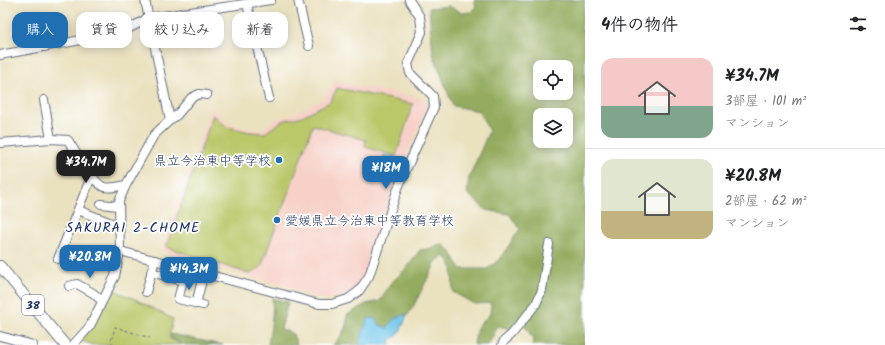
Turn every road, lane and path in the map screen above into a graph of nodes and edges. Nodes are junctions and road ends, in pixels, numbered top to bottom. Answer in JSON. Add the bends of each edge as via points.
{"nodes":[{"id":1,"x":145,"y":0,"type":"edge"},
{"id":2,"x":270,"y":0,"type":"edge"},
{"id":3,"x":298,"y":0,"type":"edge"},
{"id":4,"x":409,"y":0,"type":"edge"},
{"id":5,"x":247,"y":4,"type":"junction"},
{"id":6,"x":148,"y":12,"type":"edge"},
{"id":7,"x":191,"y":12,"type":"edge"},
{"id":8,"x":140,"y":23,"type":"edge"},
{"id":9,"x":309,"y":46,"type":"dead end"},
{"id":10,"x":155,"y":48,"type":"edge"},
{"id":11,"x":0,"y":55,"type":"edge"},
{"id":12,"x":207,"y":95,"type":"dead end"},
{"id":13,"x":269,"y":98,"type":"dead end"},
{"id":14,"x":44,"y":100,"type":"dead end"},
{"id":15,"x":170,"y":120,"type":"junction"},
{"id":16,"x":51,"y":139,"type":"junction"},
{"id":17,"x":0,"y":143,"type":"edge"},
{"id":18,"x":92,"y":175,"type":"junction"},
{"id":19,"x":126,"y":185,"type":"junction"},
{"id":20,"x":101,"y":204,"type":"dead end"},
{"id":21,"x":119,"y":206,"type":"junction"},
{"id":22,"x":78,"y":210,"type":"junction"},
{"id":23,"x":120,"y":226,"type":"junction"},
{"id":24,"x":549,"y":244,"type":"dead end"},
{"id":25,"x":120,"y":251,"type":"junction"},
{"id":26,"x":58,"y":259,"type":"dead end"},
{"id":27,"x":155,"y":260,"type":"junction"},
{"id":28,"x":0,"y":266,"type":"edge"},
{"id":29,"x":151,"y":272,"type":"junction"},
{"id":30,"x":201,"y":284,"type":"dead end"},
{"id":31,"x":69,"y":286,"type":"dead end"},
{"id":32,"x":146,"y":292,"type":"dead end"},
{"id":33,"x":102,"y":301,"type":"junction"},
{"id":34,"x":0,"y":336,"type":"edge"},
{"id":35,"x":150,"y":338,"type":"dead end"},
{"id":36,"x":33,"y":345,"type":"edge"},
{"id":37,"x":65,"y":345,"type":"edge"},
{"id":38,"x":73,"y":345,"type":"edge"},
{"id":39,"x":113,"y":345,"type":"edge"},
{"id":40,"x":502,"y":345,"type":"edge"}],
"edges":[{"from":1,"to":6,"type":"street"},
{"from":2,"to":5,"type":"street"},
{"from":3,"to":9,"type":"street"},
{"from":4,"to":27,"type":"street","via":[[420,17],[422,32],[408,64],[410,73],[433,96],[434,107],[398,188],[369,276],[359,291],[343,301],[319,304]]},
{"from":5,"to":7,"type":"street"},
{"from":5,"to":13,"type":"street"},
{"from":8,"to":11,"type":"street","via":[[124,31],[108,35]]},
{"from":10,"to":15,"type":"street"},
{"from":12,"to":15,"type":"street","via":[[199,94],[191,98]]},
{"from":14,"to":16,"type":"street"},
{"from":15,"to":19,"type":"street","via":[[154,135]]},
{"from":16,"to":17,"type":"street"},
{"from":16,"to":18,"type":"street","via":[[68,140]]},
{"from":18,"to":19,"type":"street","via":[[103,186],[110,188]]},
{"from":18,"to":22,"type":"street"},
{"from":19,"to":21,"type":"street"},
{"from":20,"to":21,"type":"street"},
{"from":21,"to":23,"type":"street"},
{"from":22,"to":23,"type":"street"},
{"from":22,"to":26,"type":"street"},
{"from":23,"to":25,"type":"street"},
{"from":24,"to":40,"type":"street","via":[[542,290],[536,304]]},
{"from":25,"to":27,"type":"street"},
{"from":25,"to":33,"type":"street","via":[[115,276]]},
{"from":27,"to":29,"type":"street"},
{"from":28,"to":37,"type":"main road","number":"38"},
{"from":29,"to":30,"type":"street","via":[[183,281],[178,299],[199,305]]},
{"from":29,"to":32,"type":"street"},
{"from":31,"to":33,"type":"street","via":[[77,284],[94,293]]},
{"from":33,"to":38,"type":"street","via":[[90,326]]},
{"from":34,"to":36,"type":"street"},
{"from":35,"to":39,"type":"path","via":[[114,328],[111,341]]}]}
